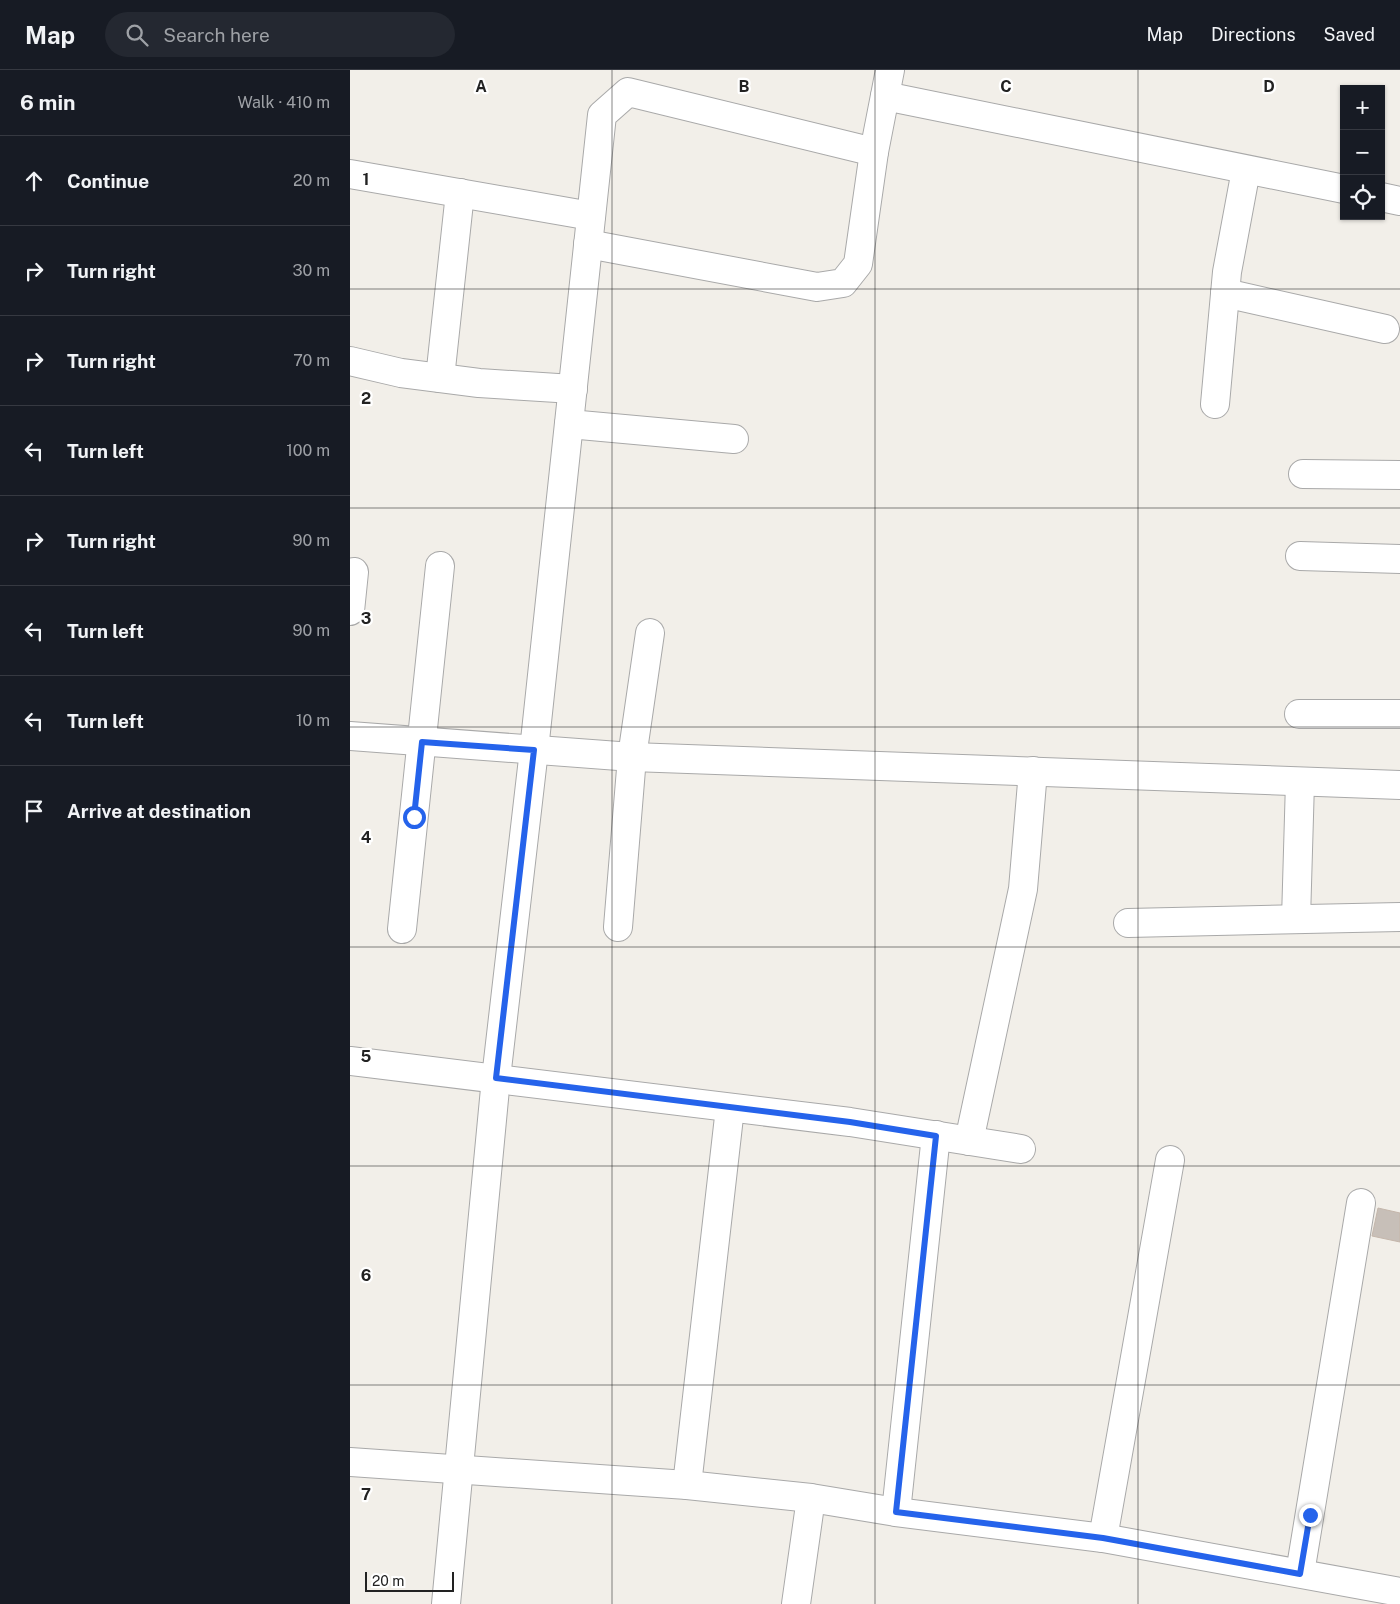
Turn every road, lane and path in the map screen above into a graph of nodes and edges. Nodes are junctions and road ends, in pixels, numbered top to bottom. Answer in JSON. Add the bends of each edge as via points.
{"nodes":[{"id":1,"x":887,"y":83,"type":"edge"},
{"id":2,"x":874,"y":152,"type":"junction"},
{"id":3,"x":1246,"y":170,"type":"junction"},
{"id":4,"x":350,"y":174,"type":"edge"},
{"id":5,"x":1340,"y":188,"type":"edge"},
{"id":6,"x":460,"y":193,"type":"junction"},
{"id":7,"x":1385,"y":198,"type":"edge"},
{"id":8,"x":1400,"y":201,"type":"edge"},
{"id":9,"x":591,"y":216,"type":"junction"},
{"id":10,"x":588,"y":244,"type":"junction"},
{"id":11,"x":1225,"y":292,"type":"junction"},
{"id":12,"x":1385,"y":329,"type":"dead end"},
{"id":13,"x":350,"y":361,"type":"edge"},
{"id":14,"x":440,"y":378,"type":"junction"},
{"id":15,"x":573,"y":389,"type":"junction"},
{"id":16,"x":1215,"y":404,"type":"dead end"},
{"id":17,"x":569,"y":424,"type":"junction"},
{"id":18,"x":734,"y":439,"type":"dead end"},
{"id":19,"x":1303,"y":474,"type":"dead end"},
{"id":20,"x":1400,"y":475,"type":"edge"},
{"id":21,"x":1300,"y":556,"type":"dead end"},
{"id":22,"x":1400,"y":559,"type":"edge"},
{"id":23,"x":440,"y":566,"type":"dead end"},
{"id":24,"x":354,"y":572,"type":"dead end"},
{"id":25,"x":350,"y":611,"type":"edge"},
{"id":26,"x":650,"y":633,"type":"dead end"},
{"id":27,"x":1300,"y":714,"type":"dead end"},
{"id":28,"x":1400,"y":714,"type":"edge"},
{"id":29,"x":350,"y":736,"type":"edge"},
{"id":30,"x":422,"y":742,"type":"junction"},
{"id":31,"x":534,"y":750,"type":"junction"},
{"id":32,"x":632,"y":757,"type":"junction"},
{"id":33,"x":1033,"y":772,"type":"junction"},
{"id":34,"x":1300,"y":782,"type":"junction"},
{"id":35,"x":1400,"y":785,"type":"edge"},
{"id":36,"x":1400,"y":917,"type":"edge"},
{"id":37,"x":1296,"y":919,"type":"junction"},
{"id":38,"x":1128,"y":923,"type":"dead end"},
{"id":39,"x":618,"y":927,"type":"dead end"},
{"id":40,"x":402,"y":930,"type":"dead end"},
{"id":41,"x":350,"y":1061,"type":"edge"},
{"id":42,"x":496,"y":1078,"type":"junction"},
{"id":43,"x":730,"y":1108,"type":"junction"},
{"id":44,"x":936,"y":1136,"type":"junction"},
{"id":45,"x":969,"y":1141,"type":"junction"},
{"id":46,"x":1021,"y":1149,"type":"dead end"},
{"id":47,"x":1170,"y":1160,"type":"dead end"},
{"id":48,"x":1361,"y":1203,"type":"dead end"},
{"id":49,"x":350,"y":1462,"type":"edge"},
{"id":50,"x":459,"y":1468,"type":"junction"},
{"id":51,"x":687,"y":1485,"type":"junction"},
{"id":52,"x":811,"y":1498,"type":"junction"},
{"id":53,"x":896,"y":1512,"type":"junction"},
{"id":54,"x":1103,"y":1538,"type":"junction"},
{"id":55,"x":1300,"y":1574,"type":"junction"},
{"id":56,"x":1400,"y":1592,"type":"edge"},
{"id":57,"x":446,"y":1604,"type":"edge"},
{"id":58,"x":796,"y":1604,"type":"edge"}],
"edges":[{"from":1,"to":2,"type":"street"},
{"from":1,"to":3,"type":"street"},
{"from":2,"to":9,"type":"street","via":[[628,92],[602,115]]},
{"from":2,"to":10,"type":"street","via":[[858,264],[843,283],[817,287]]},
{"from":3,"to":5,"type":"street"},
{"from":3,"to":11,"type":"street"},
{"from":4,"to":6,"type":"street"},
{"from":6,"to":9,"type":"street"},
{"from":6,"to":14,"type":"street"},
{"from":7,"to":8,"type":"street"},
{"from":9,"to":10,"type":"street"},
{"from":10,"to":15,"type":"street"},
{"from":11,"to":12,"type":"street"},
{"from":11,"to":16,"type":"street"},
{"from":13,"to":14,"type":"street"},
{"from":14,"to":15,"type":"street"},
{"from":15,"to":17,"type":"street"},
{"from":17,"to":18,"type":"street"},
{"from":17,"to":31,"type":"street"},
{"from":19,"to":20,"type":"street"},
{"from":21,"to":22,"type":"street"},
{"from":23,"to":30,"type":"street"},
{"from":24,"to":25,"type":"street"},
{"from":26,"to":32,"type":"street"},
{"from":27,"to":28,"type":"street"},
{"from":29,"to":30,"type":"street"},
{"from":30,"to":31,"type":"street"},
{"from":30,"to":40,"type":"street"},
{"from":31,"to":32,"type":"street"},
{"from":31,"to":42,"type":"street"},
{"from":32,"to":33,"type":"street"},
{"from":32,"to":39,"type":"street"},
{"from":33,"to":34,"type":"street"},
{"from":33,"to":45,"type":"street","via":[[1023,889]]},
{"from":34,"to":35,"type":"street"},
{"from":34,"to":37,"type":"street"},
{"from":36,"to":37,"type":"street"},
{"from":37,"to":38,"type":"street"},
{"from":41,"to":42,"type":"street"},
{"from":42,"to":43,"type":"street"},
{"from":42,"to":50,"type":"street"},
{"from":43,"to":44,"type":"street"},
{"from":43,"to":51,"type":"street"},
{"from":44,"to":45,"type":"street"},
{"from":44,"to":53,"type":"street"},
{"from":45,"to":46,"type":"street"},
{"from":47,"to":54,"type":"street"},
{"from":48,"to":55,"type":"street"},
{"from":49,"to":50,"type":"street"},
{"from":50,"to":51,"type":"street"},
{"from":50,"to":57,"type":"street"},
{"from":51,"to":52,"type":"street"},
{"from":52,"to":53,"type":"street"},
{"from":52,"to":58,"type":"street"},
{"from":53,"to":54,"type":"street"},
{"from":54,"to":55,"type":"street"},
{"from":55,"to":56,"type":"street"}]}
